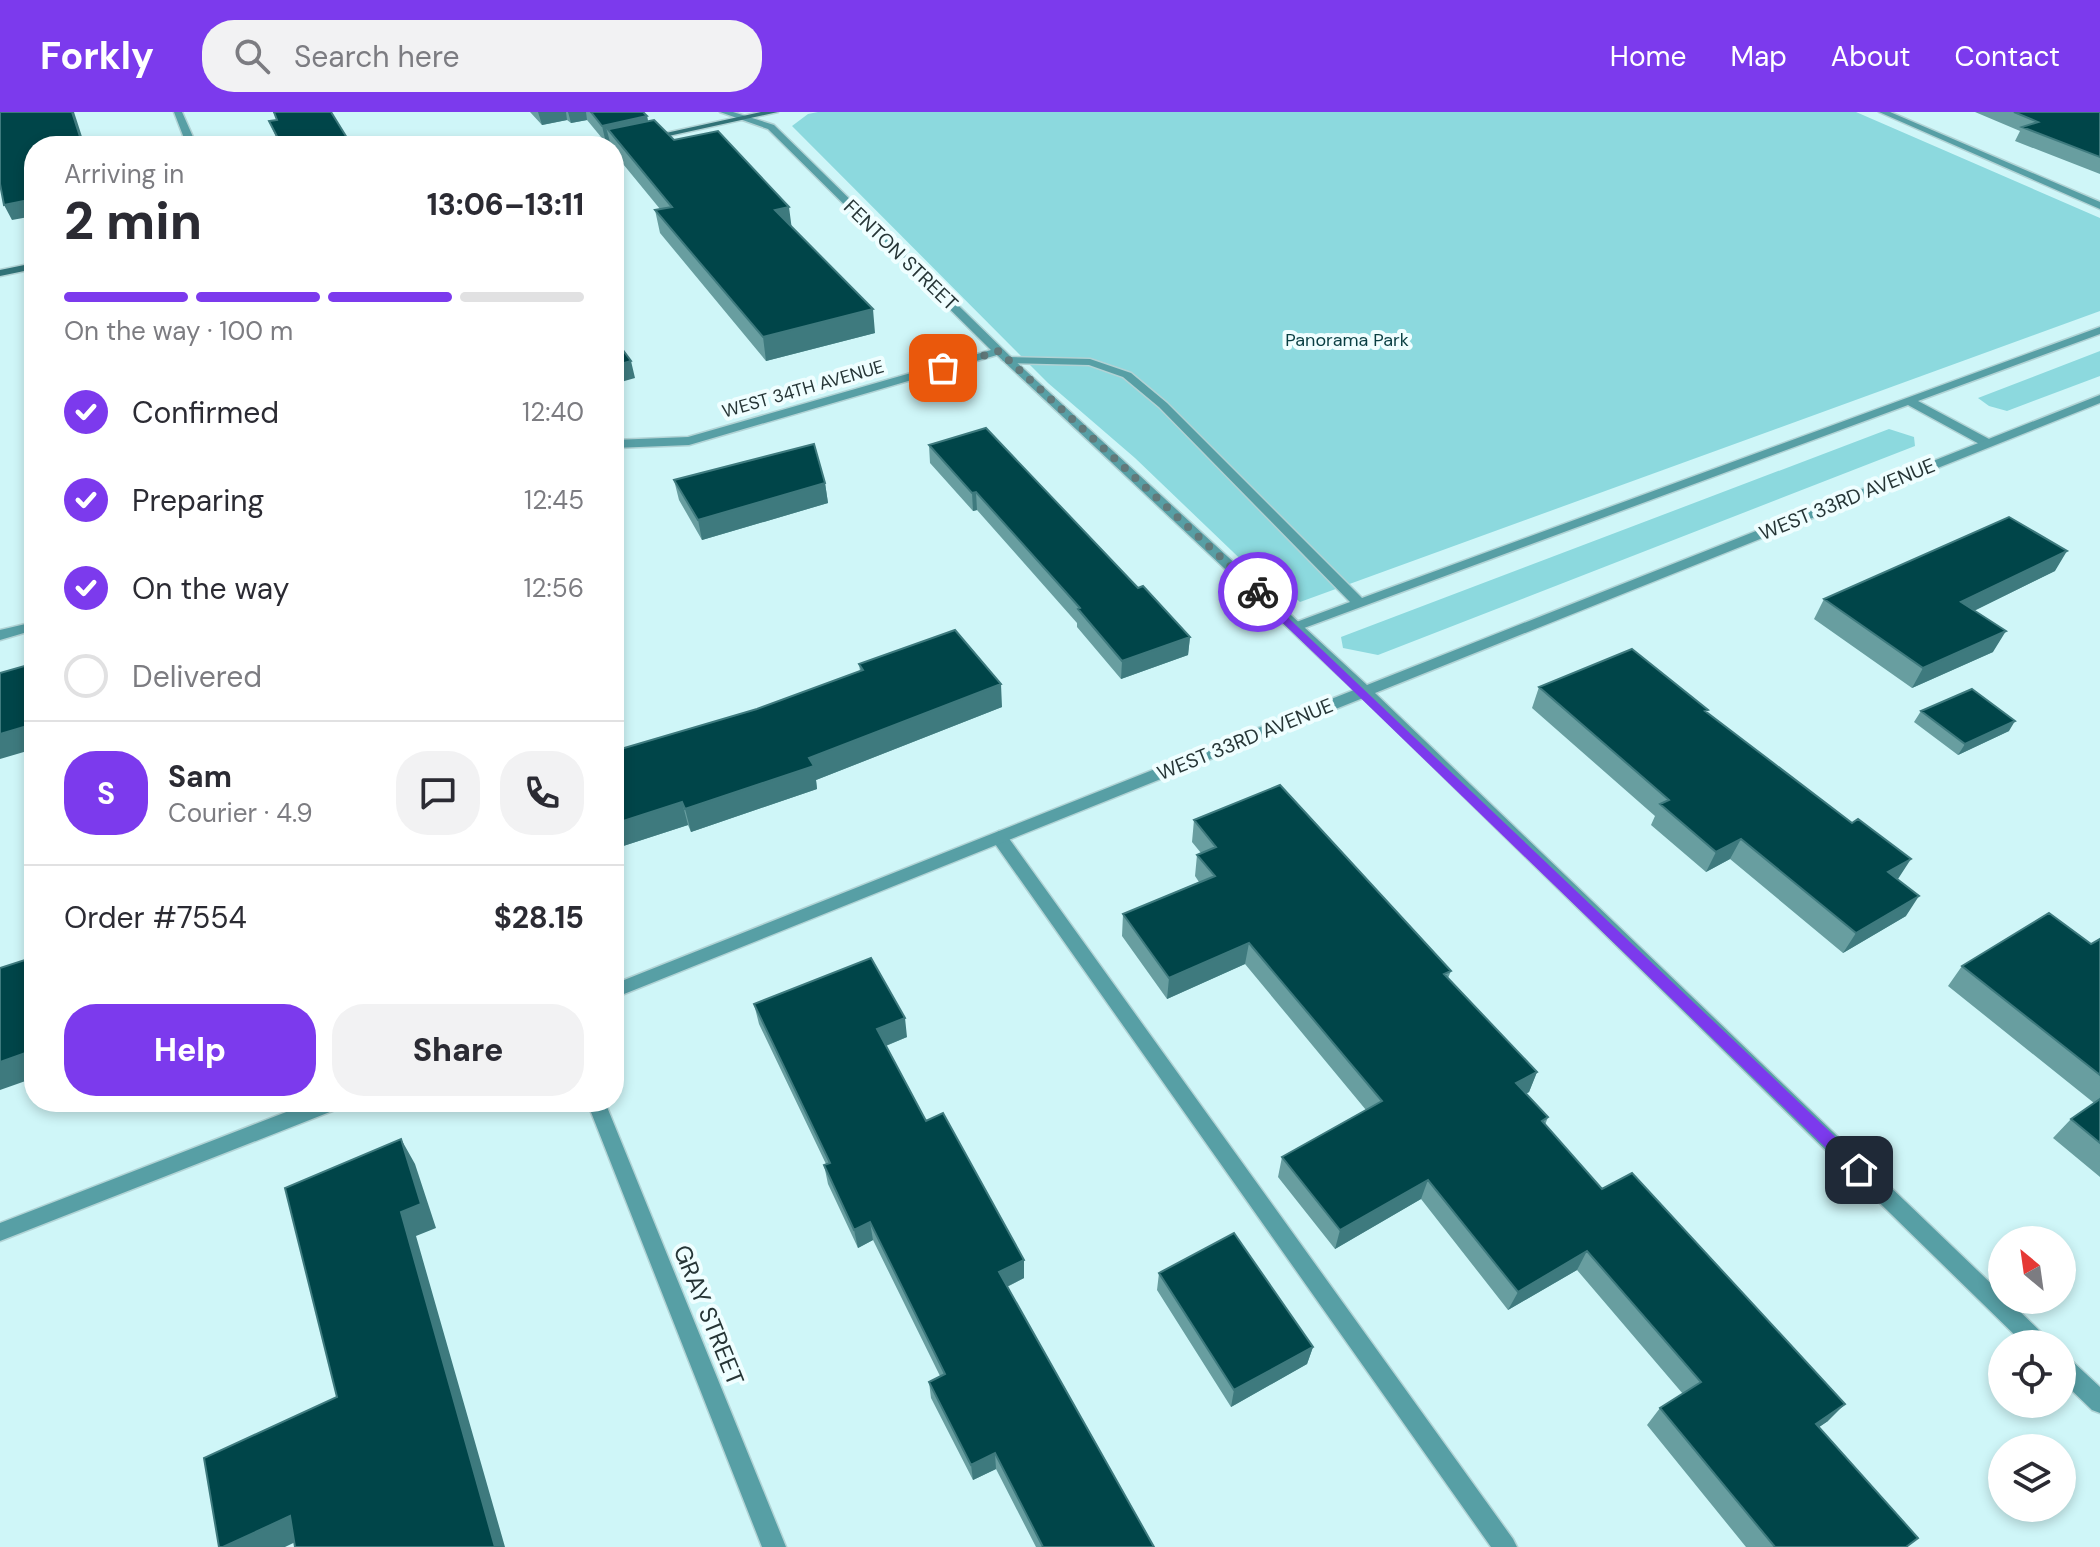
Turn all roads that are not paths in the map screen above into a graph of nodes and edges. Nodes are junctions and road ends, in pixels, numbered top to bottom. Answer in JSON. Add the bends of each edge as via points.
{"nodes":[{"id":1,"x":178,"y":112,"type":"edge"},
{"id":2,"x":724,"y":112,"type":"edge"},
{"id":3,"x":774,"y":112,"type":"edge"},
{"id":4,"x":1883,"y":112,"type":"edge"},
{"id":5,"x":745,"y":118,"type":"junction"},
{"id":6,"x":188,"y":136,"type":"edge"},
{"id":7,"x":624,"y":143,"type":"edge"},
{"id":8,"x":2100,"y":206,"type":"edge"},
{"id":9,"x":24,"y":268,"type":"edge"},
{"id":10,"x":0,"y":273,"type":"edge"},
{"id":11,"x":2100,"y":330,"type":"edge"},
{"id":12,"x":1004,"y":356,"type":"junction"},
{"id":13,"x":2100,"y":399,"type":"edge"},
{"id":14,"x":1909,"y":401,"type":"junction"},
{"id":15,"x":1987,"y":443,"type":"junction"},
{"id":16,"x":624,"y":444,"type":"edge"},
{"id":17,"x":1360,"y":604,"type":"junction"},
{"id":18,"x":1296,"y":627,"type":"junction"},
{"id":19,"x":24,"y":629,"type":"edge"},
{"id":20,"x":0,"y":635,"type":"edge"},
{"id":21,"x":1364,"y":691,"type":"junction"},
{"id":22,"x":999,"y":837,"type":"junction"},
{"id":23,"x":624,"y":987,"type":"edge"},
{"id":24,"x":307,"y":1112,"type":"edge"},
{"id":25,"x":600,"y":1112,"type":"edge"},
{"id":26,"x":0,"y":1232,"type":"edge"},
{"id":27,"x":2025,"y":1330,"type":"edge"},
{"id":28,"x":2076,"y":1379,"type":"edge"},
{"id":29,"x":2100,"y":1402,"type":"edge"},
{"id":30,"x":774,"y":1547,"type":"edge"},
{"id":31,"x":1505,"y":1547,"type":"edge"}],
"edges":[{"from":1,"to":6,"type":"street"},
{"from":2,"to":5,"type":"street","name":"FENTON STREET"},
{"from":3,"to":5,"type":"street"},
{"from":4,"to":8,"type":"street"},
{"from":5,"to":7,"type":"street"},
{"from":5,"to":12,"type":"street","name":"FENTON STREET","via":[[771,127]]},
{"from":9,"to":10,"type":"street"},
{"from":11,"to":14,"type":"street"},
{"from":12,"to":16,"type":"street","name":"WEST 34TH AVENUE","via":[[689,441]]},
{"from":12,"to":17,"type":"street","name":"WEST 34TH AVENUE","via":[[1090,362],[1127,375]]},
{"from":12,"to":18,"type":"street","name":"FENTON STREET"},
{"from":13,"to":15,"type":"street","name":"WEST 33RD AVENUE"},
{"from":14,"to":15,"type":"street"},
{"from":14,"to":17,"type":"street"},
{"from":15,"to":21,"type":"street","name":"WEST 33RD AVENUE"},
{"from":17,"to":18,"type":"street"},
{"from":18,"to":21,"type":"street","name":"FENTON STREET"},
{"from":19,"to":20,"type":"street"},
{"from":21,"to":22,"type":"street","name":"WEST 33RD AVENUE"},
{"from":21,"to":27,"type":"street","name":"FENTON STREET"},
{"from":22,"to":23,"type":"street","name":"WEST 33RD AVENUE"},
{"from":22,"to":31,"type":"street"},
{"from":24,"to":26,"type":"street"},
{"from":25,"to":30,"type":"street","name":"GRAY STREET"},
{"from":28,"to":29,"type":"street"}]}
